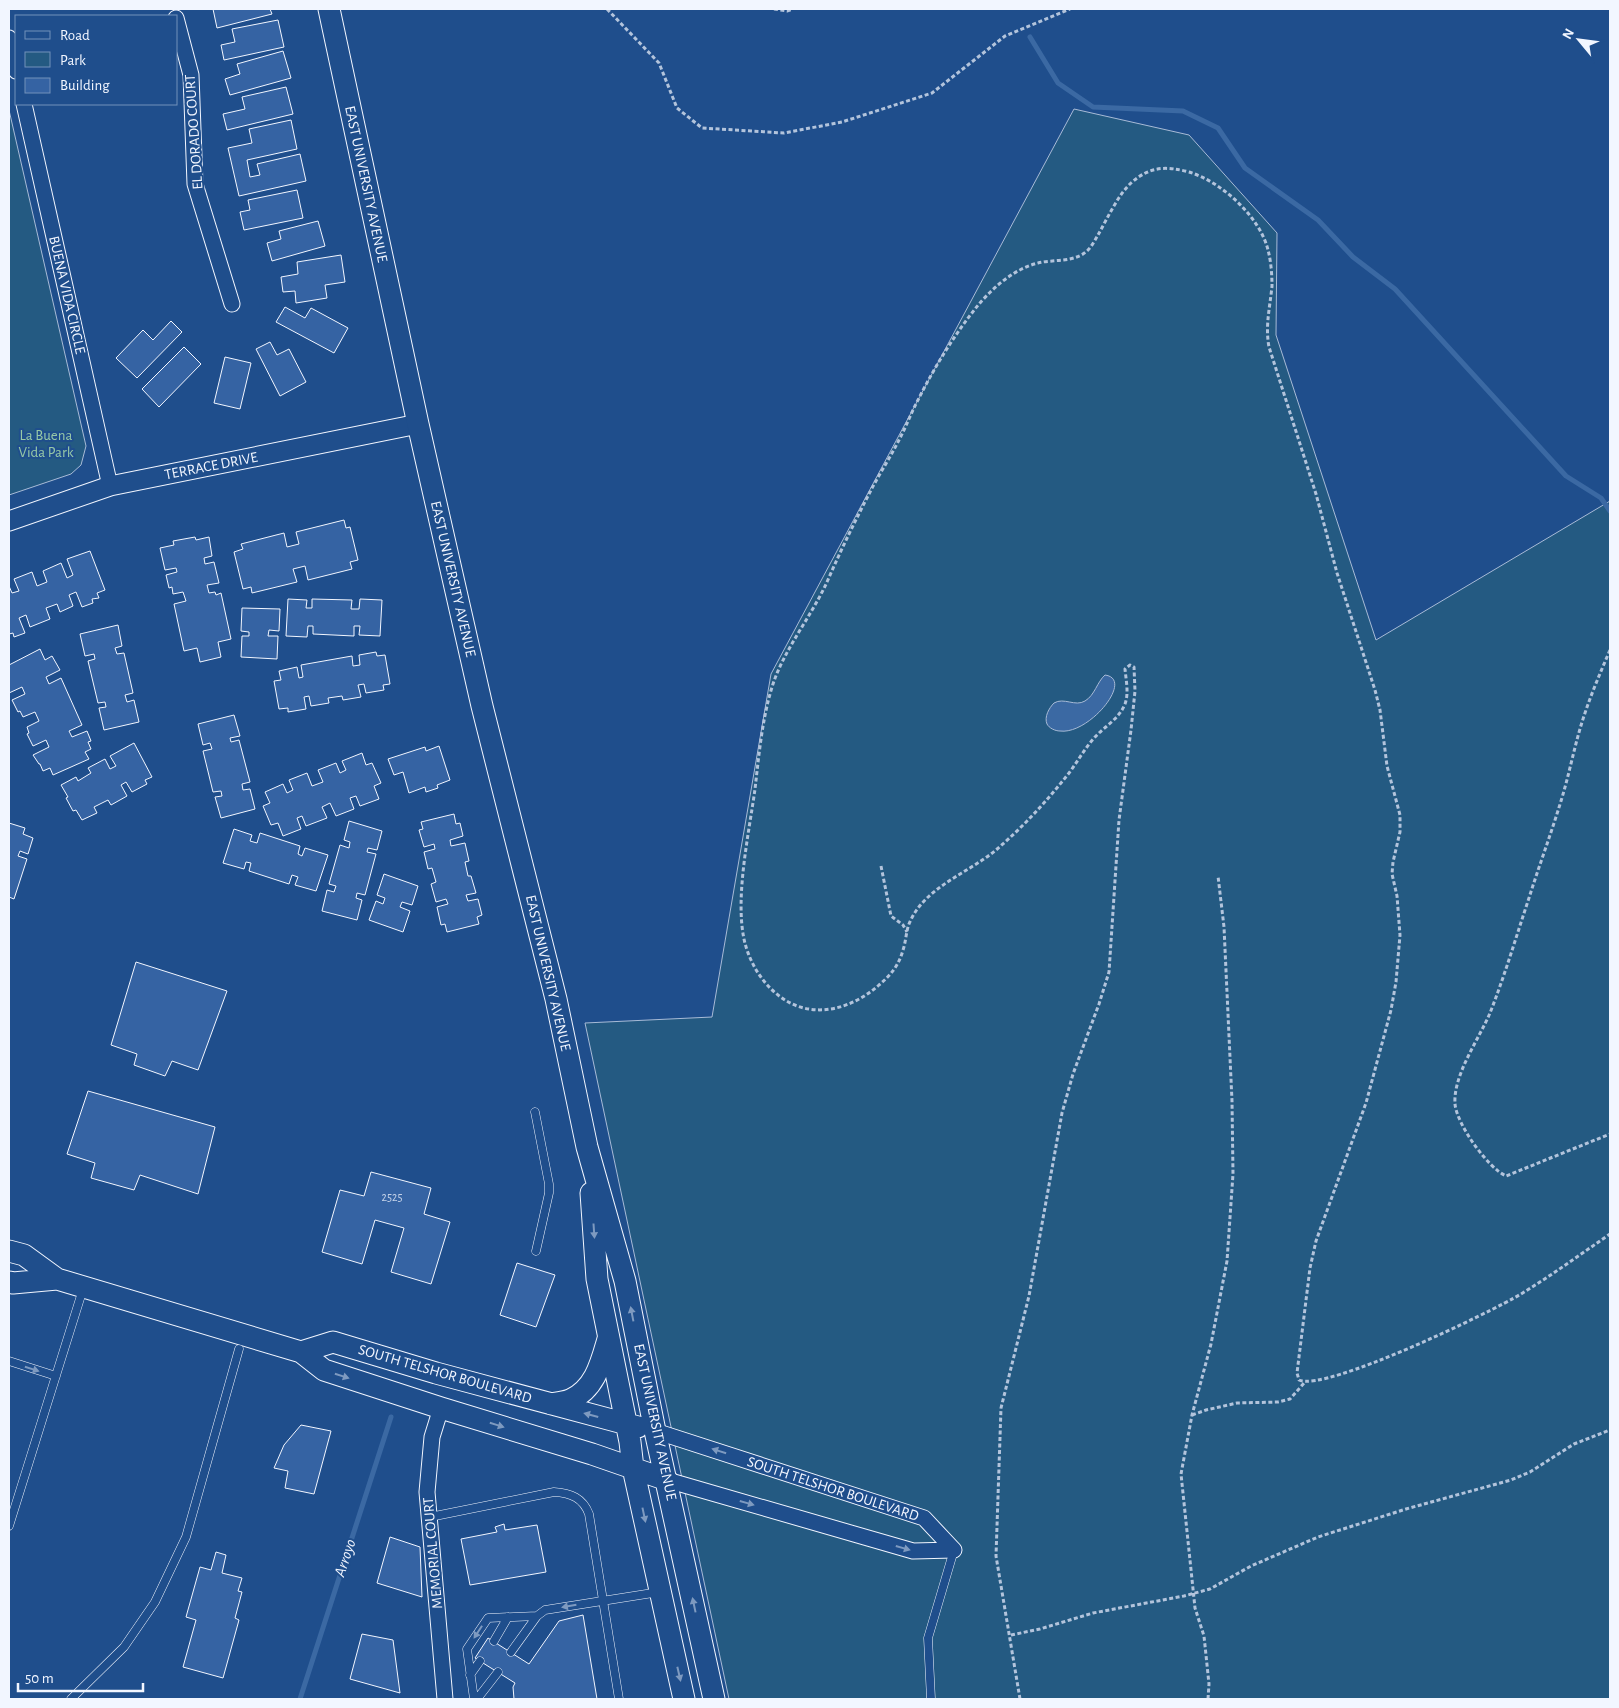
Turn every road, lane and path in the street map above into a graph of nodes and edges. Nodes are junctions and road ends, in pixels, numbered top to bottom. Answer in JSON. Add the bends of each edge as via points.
{"nodes":[{"id":1,"x":328,"y":9,"type":"edge"},
{"id":2,"x":607,"y":9,"type":"edge"},
{"id":3,"x":774,"y":9,"type":"edge"},
{"id":4,"x":792,"y":9,"type":"edge"},
{"id":5,"x":1070,"y":9,"type":"edge"},
{"id":6,"x":178,"y":25,"type":"edge"},
{"id":7,"x":9,"y":38,"type":"edge"},
{"id":8,"x":15,"y":66,"type":"edge"},
{"id":9,"x":24,"y":105,"type":"edge"},
{"id":10,"x":232,"y":304,"type":"dead end"},
{"id":11,"x":418,"y":424,"type":"junction"},
{"id":12,"x":110,"y":486,"type":"junction"},
{"id":13,"x":9,"y":520,"type":"edge"},
{"id":14,"x":1610,"y":650,"type":"edge"},
{"id":15,"x":881,"y":866,"type":"dead end"},
{"id":16,"x":1218,"y":876,"type":"dead end"},
{"id":17,"x":907,"y":932,"type":"junction"},
{"id":18,"x":536,"y":1112,"type":"dead end"},
{"id":19,"x":1610,"y":1134,"type":"edge"},
{"id":20,"x":587,"y":1147,"type":"junction"},
{"id":21,"x":1610,"y":1234,"type":"edge"},
{"id":22,"x":9,"y":1250,"type":"edge"},
{"id":23,"x":536,"y":1251,"type":"dead end"},
{"id":24,"x":57,"y":1279,"type":"junction"},
{"id":25,"x":11,"y":1282,"type":"edge"},
{"id":26,"x":84,"y":1287,"type":"junction"},
{"id":27,"x":609,"y":1337,"type":"junction"},
{"id":28,"x":239,"y":1349,"type":"dead end"},
{"id":29,"x":301,"y":1352,"type":"junction"},
{"id":30,"x":9,"y":1361,"type":"edge"},
{"id":31,"x":56,"y":1376,"type":"junction"},
{"id":32,"x":1305,"y":1382,"type":"junction"},
{"id":33,"x":551,"y":1404,"type":"junction"},
{"id":34,"x":441,"y":1408,"type":"junction"},
{"id":35,"x":1192,"y":1415,"type":"junction"},
{"id":36,"x":626,"y":1425,"type":"junction"},
{"id":37,"x":1610,"y":1430,"type":"edge"},
{"id":38,"x":655,"y":1431,"type":"junction"},
{"id":39,"x":633,"y":1468,"type":"junction"},
{"id":40,"x":666,"y":1480,"type":"junction"},
{"id":41,"x":430,"y":1517,"type":"junction"},
{"id":42,"x":9,"y":1526,"type":"edge"},
{"id":43,"x":954,"y":1550,"type":"junction"},
{"id":44,"x":660,"y":1592,"type":"junction"},
{"id":45,"x":1194,"y":1593,"type":"junction"},
{"id":46,"x":603,"y":1600,"type":"junction"},
{"id":47,"x":537,"y":1616,"type":"junction"},
{"id":48,"x":508,"y":1617,"type":"junction"},
{"id":49,"x":1010,"y":1635,"type":"junction"},
{"id":50,"x":494,"y":1641,"type":"dead end"},
{"id":51,"x":511,"y":1652,"type":"dead end"},
{"id":52,"x":480,"y":1661,"type":"dead end"},
{"id":53,"x":498,"y":1672,"type":"dead end"},
{"id":54,"x":470,"y":1675,"type":"junction"},
{"id":55,"x":71,"y":1699,"type":"edge"},
{"id":56,"x":445,"y":1699,"type":"edge"},
{"id":57,"x":475,"y":1699,"type":"edge"},
{"id":58,"x":619,"y":1699,"type":"edge"},
{"id":59,"x":684,"y":1699,"type":"edge"},
{"id":60,"x":714,"y":1699,"type":"edge"},
{"id":61,"x":931,"y":1699,"type":"edge"},
{"id":62,"x":1020,"y":1699,"type":"edge"},
{"id":63,"x":1208,"y":1699,"type":"edge"}],
"edges":[{"from":1,"to":11,"type":"main road","name":"EAST UNIVERSITY AVENUE"},
{"from":2,"to":5,"type":"path","via":[[659,63],[677,108],[702,128],[784,132],[842,122],[932,93],[1005,36]]},
{"from":3,"to":4,"type":"path"},
{"from":6,"to":10,"type":"street","name":"EL DORADO COURT","via":[[191,74],[195,184]]},
{"from":7,"to":8,"type":"street"},
{"from":9,"to":12,"type":"street","name":"BUENA VIDA CIRCLE"},
{"from":11,"to":12,"type":"street","name":"TERRACE DRIVE"},
{"from":11,"to":20,"type":"main road","name":"EAST UNIVERSITY AVENUE","via":[[482,706],[556,999]]},
{"from":12,"to":13,"type":"street","name":"TERRACE DRIVE"},
{"from":14,"to":19,"type":"path","via":[[1584,714],[1563,794],[1509,963],[1459,1080],[1455,1103],[1456,1113],[1476,1146],[1493,1168],[1506,1176]]},
{"from":15,"to":17,"type":"path","via":[[891,916]]},
{"from":16,"to":35,"type":"path","via":[[1224,927],[1233,1174],[1227,1261],[1211,1344]]},
{"from":17,"to":32,"type":"path","via":[[898,965],[869,994],[850,1005],[827,1010],[806,1009],[785,1000],[758,975],[745,940],[743,892],[760,750],[774,682],[918,400],[976,307],[992,290],[1026,266],[1070,259],[1088,251],[1128,186],[1138,178],[1163,167],[1192,173],[1209,180],[1235,200],[1263,236],[1268,250],[1272,285],[1266,334],[1375,690],[1387,766],[1400,815],[1392,874],[1400,935],[1391,1010],[1366,1102],[1316,1241],[1297,1373],[1299,1380]]},
{"from":17,"to":49,"type":"path","via":[[910,920],[922,903],[995,850],[1045,802],[1124,705],[1126,669],[1130,665],[1134,667],[1135,692],[1118,820],[1109,972],[1062,1113],[1029,1296],[1001,1408],[996,1556]]},
{"from":18,"to":23,"type":"lane","via":[[549,1193]]},
{"from":20,"to":27,"type":"main road","name":"EAST UNIVERSITY AVENUE","one_way":true,"via":[[597,1279]]},
{"from":38,"to":20,"type":"main road","name":"EAST UNIVERSITY AVENUE","one_way":true,"via":[[625,1281]]},
{"from":21,"to":32,"type":"path","via":[[1520,1295],[1428,1340],[1382,1360]]},
{"from":22,"to":24,"type":"main road","name":"SOUTH TELSHOR BOULEVARD","via":[[24,1255]]},
{"from":24,"to":25,"type":"main road"},
{"from":24,"to":26,"type":"main road","name":"SOUTH TELSHOR BOULEVARD"},
{"from":26,"to":29,"type":"main road","name":"SOUTH TELSHOR BOULEVARD"},
{"from":26,"to":31,"type":"lane"},
{"from":27,"to":33,"type":"main road","via":[[590,1387],[571,1400]]},
{"from":27,"to":36,"type":"main road","name":"EAST UNIVERSITY AVENUE"},
{"from":28,"to":55,"type":"lane","via":[[186,1537],[155,1602],[124,1647]]},
{"from":29,"to":33,"type":"main road","name":"SOUTH TELSHOR BOULEVARD","via":[[333,1342]]},
{"from":29,"to":34,"type":"main road","name":"SOUTH TELSHOR BOULEVARD","one_way":true,"via":[[324,1370]]},
{"from":30,"to":31,"type":"lane","one_way":true},
{"from":31,"to":42,"type":"lane"},
{"from":32,"to":35,"type":"path","via":[[1290,1399],[1237,1403]]},
{"from":36,"to":33,"type":"main road","name":"SOUTH TELSHOR BOULEVARD","one_way":true},
{"from":34,"to":39,"type":"main road","name":"SOUTH TELSHOR BOULEVARD","one_way":true},
{"from":34,"to":41,"type":"street","name":"MEMORIAL COURT","via":[[432,1437],[428,1492]]},
{"from":35,"to":45,"type":"path","via":[[1181,1474]]},
{"from":36,"to":38,"type":"main road","name":"SOUTH TELSHOR BOULEVARD"},
{"from":36,"to":39,"type":"main road","name":"EAST UNIVERSITY AVENUE"},
{"from":37,"to":45,"type":"path","via":[[1574,1444],[1511,1480],[1318,1537],[1251,1566],[1210,1589]]},
{"from":38,"to":40,"type":"main road","name":"EAST UNIVERSITY AVENUE"},
{"from":43,"to":38,"type":"street","name":"SOUTH TELSHOR BOULEVARD","one_way":true,"via":[[924,1518]]},
{"from":39,"to":40,"type":"main road","name":"SOUTH TELSHOR BOULEVARD"},
{"from":39,"to":44,"type":"main road","name":"EAST UNIVERSITY AVENUE","one_way":true},
{"from":40,"to":43,"type":"street","name":"SOUTH TELSHOR BOULEVARD","one_way":true,"via":[[913,1551]]},
{"from":60,"to":40,"type":"main road","name":"EAST UNIVERSITY AVENUE","one_way":true},
{"from":41,"to":46,"type":"lane","via":[[554,1492],[572,1495],[583,1502],[589,1514]]},
{"from":41,"to":56,"type":"street","name":"MEMORIAL COURT"},
{"from":43,"to":61,"type":"lane","via":[[928,1638]]},
{"from":44,"to":46,"type":"lane"},
{"from":44,"to":59,"type":"main road","name":"EAST UNIVERSITY AVENUE","one_way":true},
{"from":45,"to":49,"type":"path","via":[[1093,1612]]},
{"from":45,"to":63,"type":"path","via":[[1204,1636]]},
{"from":46,"to":47,"type":"lane","one_way":true,"via":[[545,1610]]},
{"from":46,"to":58,"type":"lane"},
{"from":47,"to":48,"type":"lane"},
{"from":47,"to":51,"type":"lane"},
{"from":48,"to":50,"type":"lane"},
{"from":48,"to":54,"type":"lane","one_way":true,"via":[[488,1618],[467,1649]]},
{"from":49,"to":62,"type":"path"},
{"from":52,"to":54,"type":"lane"},
{"from":53,"to":57,"type":"lane"},
{"from":54,"to":57,"type":"lane"}]}
